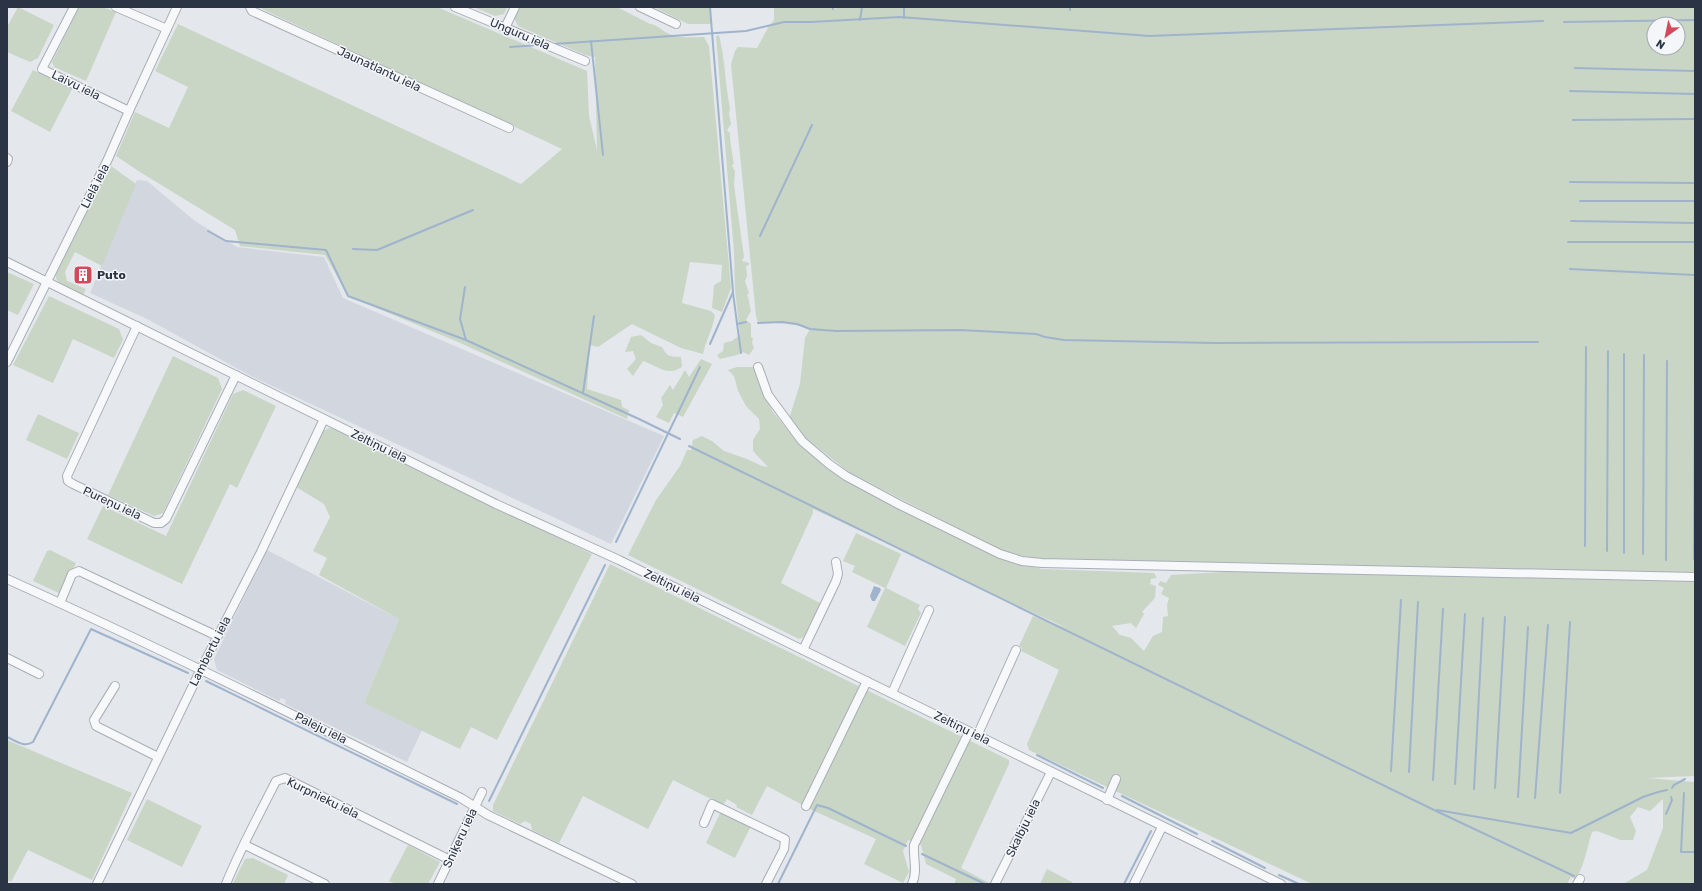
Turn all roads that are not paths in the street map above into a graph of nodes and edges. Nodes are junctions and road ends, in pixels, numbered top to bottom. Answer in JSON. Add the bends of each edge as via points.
{"nodes":[{"id":1,"x":74,"y":7,"type":"edge"},
{"id":2,"x":116,"y":7,"type":"edge"},
{"id":3,"x":178,"y":7,"type":"edge"},
{"id":4,"x":250,"y":7,"type":"edge"},
{"id":5,"x":455,"y":7,"type":"edge"},
{"id":6,"x":515,"y":7,"type":"edge"},
{"id":7,"x":640,"y":7,"type":"edge"},
{"id":8,"x":676,"y":24,"type":"dead end"},
{"id":9,"x":505,"y":28,"type":"junction"},
{"id":10,"x":167,"y":29,"type":"junction"},
{"id":11,"x":585,"y":61,"type":"dead end"},
{"id":12,"x":129,"y":111,"type":"junction"},
{"id":13,"x":509,"y":128,"type":"dead end"},
{"id":14,"x":7,"y":158,"type":"edge"},
{"id":15,"x":7,"y":162,"type":"edge"},
{"id":16,"x":7,"y":262,"type":"edge"},
{"id":17,"x":47,"y":282,"type":"junction"},
{"id":18,"x":138,"y":326,"type":"junction"},
{"id":19,"x":7,"y":362,"type":"edge"},
{"id":20,"x":758,"y":367,"type":"dead end"},
{"id":21,"x":236,"y":375,"type":"junction"},
{"id":22,"x":324,"y":419,"type":"junction"},
{"id":23,"x":836,"y":562,"type":"dead end"},
{"id":24,"x":1695,"y":577,"type":"edge"},
{"id":25,"x":7,"y":579,"type":"edge"},
{"id":26,"x":60,"y":602,"type":"junction"},
{"id":27,"x":929,"y":610,"type":"dead end"},
{"id":28,"x":217,"y":636,"type":"junction"},
{"id":29,"x":803,"y":650,"type":"junction"},
{"id":30,"x":1016,"y":650,"type":"dead end"},
{"id":31,"x":7,"y":658,"type":"edge"},
{"id":32,"x":201,"y":669,"type":"junction"},
{"id":33,"x":40,"y":674,"type":"dead end"},
{"id":34,"x":867,"y":681,"type":"junction"},
{"id":35,"x":115,"y":686,"type":"dead end"},
{"id":36,"x":892,"y":694,"type":"junction"},
{"id":37,"x":969,"y":732,"type":"junction"},
{"id":38,"x":977,"y":736,"type":"junction"},
{"id":39,"x":158,"y":757,"type":"junction"},
{"id":40,"x":1050,"y":772,"type":"junction"},
{"id":41,"x":1116,"y":779,"type":"dead end"},
{"id":42,"x":482,"y":792,"type":"dead end"},
{"id":43,"x":1107,"y":800,"type":"junction"},
{"id":44,"x":806,"y":806,"type":"dead end"},
{"id":45,"x":475,"y":807,"type":"junction"},
{"id":46,"x":704,"y":823,"type":"dead end"},
{"id":47,"x":1162,"y":827,"type":"junction"},
{"id":48,"x":245,"y":845,"type":"junction"},
{"id":49,"x":450,"y":860,"type":"junction"},
{"id":50,"x":97,"y":884,"type":"edge"},
{"id":51,"x":226,"y":884,"type":"edge"},
{"id":52,"x":325,"y":884,"type":"edge"},
{"id":53,"x":438,"y":884,"type":"edge"},
{"id":54,"x":632,"y":884,"type":"edge"},
{"id":55,"x":766,"y":884,"type":"edge"},
{"id":56,"x":912,"y":884,"type":"edge"},
{"id":57,"x":995,"y":884,"type":"edge"},
{"id":58,"x":1134,"y":884,"type":"edge"},
{"id":59,"x":1281,"y":884,"type":"edge"}],
"edges":[{"from":1,"to":12,"type":"street","name":"Laivu iela","via":[[42,69]]},
{"from":2,"to":10,"type":"street"},
{"from":3,"to":10,"type":"street","name":"Lielā iela"},
{"from":4,"to":13,"type":"street","name":"Jaunatlantu iela","via":[[258,13]]},
{"from":5,"to":9,"type":"street","name":"Unguru iela"},
{"from":6,"to":9,"type":"street"},
{"from":7,"to":8,"type":"street"},
{"from":9,"to":11,"type":"street","name":"Unguru iela"},
{"from":10,"to":12,"type":"street","name":"Lielā iela"},
{"from":12,"to":17,"type":"street","name":"Lielā iela","via":[[108,160]]},
{"from":14,"to":15,"type":"street"},
{"from":16,"to":17,"type":"street"},
{"from":17,"to":18,"type":"street","name":"Zeltiņu iela"},
{"from":17,"to":19,"type":"street","name":"Lielā iela"},
{"from":18,"to":21,"type":"street","name":"Zeltiņu iela"},
{"from":18,"to":21,"type":"street","name":"Pureņu iela","via":[[67,476],[68,481],[73,484],[154,523],[162,523],[166,520]]},
{"from":20,"to":24,"type":"street","via":[[768,395],[789,424],[802,441],[829,464],[900,505],[1017,560],[1042,563]]},
{"from":21,"to":22,"type":"street","name":"Zeltiņu iela"},
{"from":22,"to":28,"type":"street","name":"Lambertu iela","via":[[261,552]]},
{"from":22,"to":29,"type":"street","name":"Zeltiņu iela"},
{"from":23,"to":29,"type":"street","via":[[836,581]]},
{"from":25,"to":26,"type":"street","name":"Paleju iela"},
{"from":26,"to":28,"type":"street","via":[[72,574],[79,571]]},
{"from":26,"to":32,"type":"street","name":"Paleju iela"},
{"from":27,"to":36,"type":"street"},
{"from":28,"to":32,"type":"street","name":"Lambertu iela"},
{"from":29,"to":34,"type":"street","name":"Zeltiņu iela"},
{"from":30,"to":38,"type":"street"},
{"from":31,"to":33,"type":"street"},
{"from":32,"to":39,"type":"street","name":"Lambertu iela"},
{"from":32,"to":45,"type":"street","name":"Paleju iela"},
{"from":34,"to":36,"type":"street","name":"Zeltiņu iela"},
{"from":34,"to":44,"type":"street"},
{"from":35,"to":39,"type":"street","via":[[94,720],[96,726]]},
{"from":36,"to":37,"type":"street","name":"Zeltiņu iela"},
{"from":37,"to":38,"type":"street","name":"Zeltiņu iela"},
{"from":37,"to":56,"type":"street","via":[[914,845],[915,875]]},
{"from":38,"to":40,"type":"street","name":"Zeltiņu iela"},
{"from":39,"to":50,"type":"street","name":"Lambertu iela"},
{"from":40,"to":43,"type":"street","name":"Zeltiņu iela"},
{"from":40,"to":57,"type":"street","name":"Skalbju iela"},
{"from":41,"to":43,"type":"street"},
{"from":42,"to":45,"type":"street","name":"Sniķeru iela"},
{"from":43,"to":47,"type":"street","name":"Zeltiņu iela"},
{"from":45,"to":49,"type":"street","name":"Sniķeru iela"},
{"from":45,"to":54,"type":"street","name":"Paleju iela"},
{"from":46,"to":55,"type":"street","via":[[712,804],[785,839],[784,849]]},
{"from":47,"to":58,"type":"street"},
{"from":47,"to":59,"type":"street","name":"Zeltiņu iela"},
{"from":48,"to":49,"type":"street","name":"Kurpnieku iela","via":[[276,781],[285,778]]},
{"from":48,"to":51,"type":"street","name":"Kurpnieku iela"},
{"from":48,"to":52,"type":"street"},
{"from":49,"to":53,"type":"street","name":"Sniķeru iela"}]}
